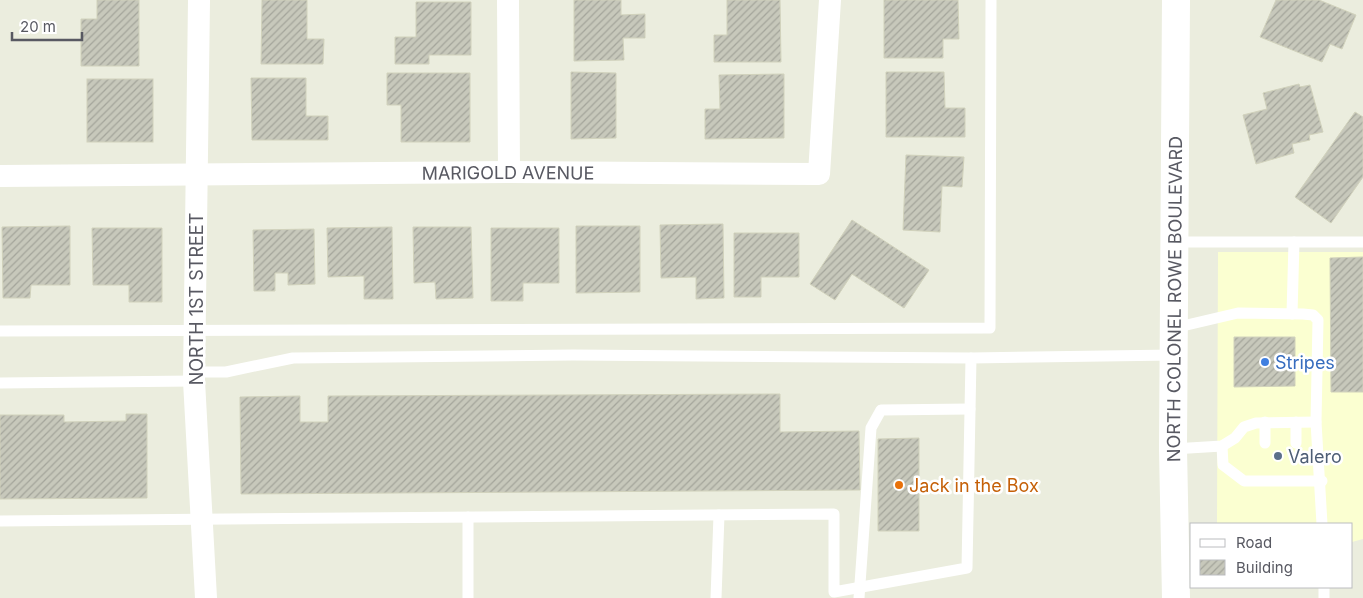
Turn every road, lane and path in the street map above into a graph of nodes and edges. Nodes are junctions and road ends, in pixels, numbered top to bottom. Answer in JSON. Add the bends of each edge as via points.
{"nodes":[{"id":1,"x":199,"y":0,"type":"edge"},
{"id":2,"x":508,"y":0,"type":"edge"},
{"id":3,"x":830,"y":0,"type":"edge"},
{"id":4,"x":990,"y":0,"type":"edge"},
{"id":5,"x":1176,"y":0,"type":"edge"},
{"id":6,"x":509,"y":172,"type":"junction"},
{"id":7,"x":0,"y":176,"type":"edge"},
{"id":8,"x":197,"y":176,"type":"junction"},
{"id":9,"x":1175,"y":242,"type":"junction"},
{"id":10,"x":1294,"y":242,"type":"junction"},
{"id":11,"x":1363,"y":242,"type":"edge"},
{"id":12,"x":1292,"y":314,"type":"junction"},
{"id":13,"x":1174,"y":328,"type":"junction"},
{"id":14,"x":195,"y":330,"type":"junction"},
{"id":15,"x":0,"y":331,"type":"edge"},
{"id":16,"x":1174,"y":355,"type":"junction"},
{"id":17,"x":971,"y":358,"type":"junction"},
{"id":18,"x":194,"y":377,"type":"junction"},
{"id":19,"x":0,"y":383,"type":"edge"},
{"id":20,"x":970,"y":409,"type":"junction"},
{"id":21,"x":1265,"y":422,"type":"junction"},
{"id":22,"x":1296,"y":422,"type":"junction"},
{"id":23,"x":1316,"y":422,"type":"junction"},
{"id":24,"x":1265,"y":443,"type":"dead end"},
{"id":25,"x":1296,"y":443,"type":"dead end"},
{"id":26,"x":1222,"y":446,"type":"junction"},
{"id":27,"x":1173,"y":449,"type":"junction"},
{"id":28,"x":1265,"y":468,"type":"dead end"},
{"id":29,"x":1295,"y":468,"type":"dead end"},
{"id":30,"x":1266,"y":481,"type":"junction"},
{"id":31,"x":1295,"y":481,"type":"junction"},
{"id":32,"x":1322,"y":481,"type":"junction"},
{"id":33,"x":719,"y":515,"type":"junction"},
{"id":34,"x":468,"y":517,"type":"junction"},
{"id":35,"x":202,"y":518,"type":"junction"},
{"id":36,"x":0,"y":521,"type":"edge"},
{"id":37,"x":1322,"y":523,"type":"edge"},
{"id":38,"x":859,"y":593,"type":"edge"},
{"id":39,"x":206,"y":598,"type":"edge"},
{"id":40,"x":468,"y":598,"type":"edge"},
{"id":41,"x":716,"y":598,"type":"edge"},
{"id":42,"x":1176,"y":598,"type":"edge"}],
"edges":[{"from":1,"to":8,"type":"street","name":"NORTH 1ST STREET"},
{"from":2,"to":6,"type":"street"},
{"from":3,"to":6,"type":"street","name":"MARIGOLD AVENUE","via":[[819,174]]},
{"from":4,"to":14,"type":"lane","via":[[990,328]]},
{"from":5,"to":9,"type":"main road","name":"NORTH COLONEL ROWE BOULEVARD"},
{"from":6,"to":8,"type":"street","name":"MARIGOLD AVENUE"},
{"from":7,"to":8,"type":"street","name":"MARIGOLD AVENUE"},
{"from":8,"to":14,"type":"street","name":"NORTH 1ST STREET"},
{"from":9,"to":10,"type":"lane"},
{"from":9,"to":13,"type":"main road","name":"NORTH COLONEL ROWE BOULEVARD"},
{"from":10,"to":11,"type":"lane"},
{"from":10,"to":12,"type":"lane"},
{"from":12,"to":13,"type":"lane","via":[[1238,313]]},
{"from":12,"to":23,"type":"lane","via":[[1313,315],[1318,320]]},
{"from":13,"to":16,"type":"main road","name":"NORTH COLONEL ROWE BOULEVARD"},
{"from":14,"to":15,"type":"lane"},
{"from":14,"to":18,"type":"street","name":"NORTH 1ST STREET"},
{"from":16,"to":17,"type":"lane"},
{"from":16,"to":27,"type":"main road","name":"NORTH COLONEL ROWE BOULEVARD"},
{"from":17,"to":18,"type":"lane","via":[[573,355],[293,358]]},
{"from":17,"to":20,"type":"lane"},
{"from":18,"to":19,"type":"lane"},
{"from":18,"to":35,"type":"street","name":"NORTH 1ST STREET"},
{"from":20,"to":38,"type":"lane","via":[[967,568]]},
{"from":20,"to":38,"type":"lane","via":[[881,410],[877,415],[871,428]]},
{"from":21,"to":22,"type":"lane"},
{"from":21,"to":24,"type":"lane"},
{"from":21,"to":26,"type":"lane","via":[[1244,427]]},
{"from":22,"to":23,"type":"lane"},
{"from":22,"to":25,"type":"lane"},
{"from":23,"to":32,"type":"lane"},
{"from":26,"to":27,"type":"lane"},
{"from":26,"to":30,"type":"lane","via":[[1223,466],[1244,481]]},
{"from":27,"to":42,"type":"main road","name":"NORTH COLONEL ROWE BOULEVARD"},
{"from":28,"to":30,"type":"lane"},
{"from":29,"to":31,"type":"lane"},
{"from":30,"to":31,"type":"lane"},
{"from":31,"to":32,"type":"lane"},
{"from":32,"to":37,"type":"lane"},
{"from":33,"to":34,"type":"lane"},
{"from":33,"to":38,"type":"lane","via":[[834,514],[834,592]]},
{"from":33,"to":41,"type":"lane"},
{"from":34,"to":35,"type":"lane"},
{"from":34,"to":40,"type":"lane"},
{"from":35,"to":36,"type":"lane"},
{"from":35,"to":39,"type":"street","name":"NORTH 1ST STREET"}]}
